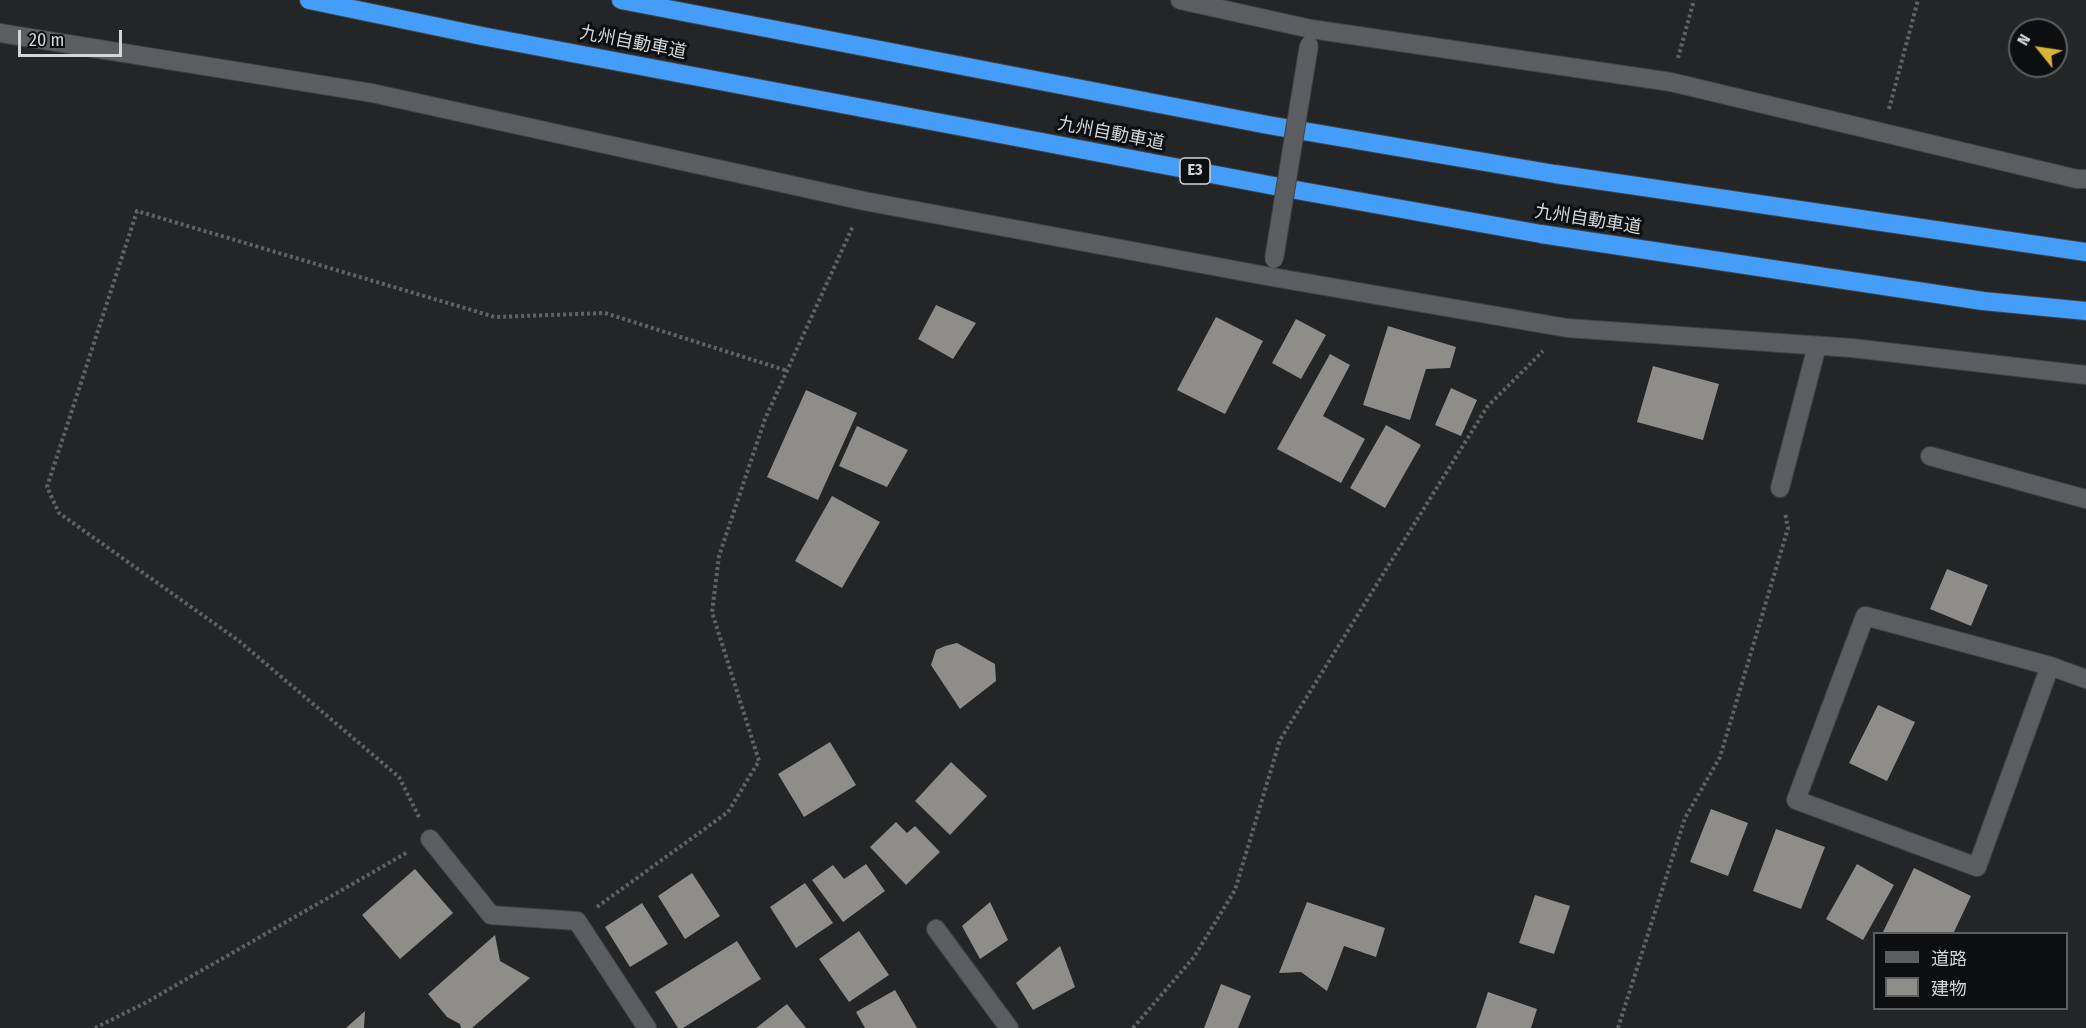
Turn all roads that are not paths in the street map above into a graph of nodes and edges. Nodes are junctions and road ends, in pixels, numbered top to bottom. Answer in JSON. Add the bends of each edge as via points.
{"nodes":[{"id":1,"x":309,"y":0,"type":"edge"},
{"id":2,"x":621,"y":0,"type":"edge"},
{"id":3,"x":1180,"y":0,"type":"edge"},
{"id":4,"x":0,"y":33,"type":"edge"},
{"id":5,"x":1310,"y":37,"type":"junction"},
{"id":6,"x":2086,"y":179,"type":"edge"},
{"id":7,"x":2086,"y":252,"type":"edge"},
{"id":8,"x":1273,"y":268,"type":"junction"},
{"id":9,"x":2086,"y":311,"type":"edge"},
{"id":10,"x":1817,"y":346,"type":"junction"},
{"id":11,"x":2086,"y":375,"type":"edge"},
{"id":12,"x":1930,"y":456,"type":"dead end"},
{"id":13,"x":1780,"y":488,"type":"road end"},
{"id":14,"x":2086,"y":499,"type":"edge"},
{"id":15,"x":2050,"y":666,"type":"junction"},
{"id":16,"x":2086,"y":679,"type":"edge"},
{"id":17,"x":430,"y":839,"type":"road end"},
{"id":18,"x":936,"y":929,"type":"dead end"},
{"id":19,"x":647,"y":1028,"type":"edge"},
{"id":20,"x":1009,"y":1028,"type":"edge"}],
"edges":[{"from":1,"to":9,"type":"highway","name":"九州自動車道","number":"E3","via":[[1541,234],[1983,301]]},
{"from":2,"to":7,"type":"highway","via":[[1555,174]]},
{"from":3,"to":5,"type":"street"},
{"from":4,"to":8,"type":"street","via":[[372,93],[864,201]]},
{"from":5,"to":6,"type":"street","via":[[1671,82]]},
{"from":5,"to":8,"type":"street","bridge":true},
{"from":8,"to":10,"type":"street","via":[[1567,328]]},
{"from":10,"to":11,"type":"street"},
{"from":10,"to":13,"type":"street"},
{"from":12,"to":14,"type":"street"},
{"from":15,"to":15,"type":"street","via":[[1864,616],[1796,800],[1977,867]]},
{"from":15,"to":16,"type":"street"},
{"from":17,"to":19,"type":"street","via":[[491,915],[577,921]]},
{"from":18,"to":20,"type":"street"}]}
